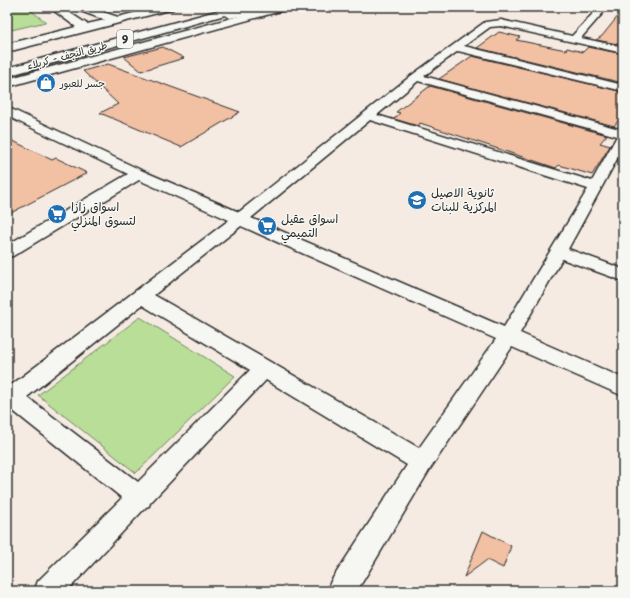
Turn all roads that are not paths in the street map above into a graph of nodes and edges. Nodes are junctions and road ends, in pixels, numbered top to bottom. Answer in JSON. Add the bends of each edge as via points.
{"nodes":[{"id":1,"x":54,"y":7,"type":"edge"},
{"id":2,"x":80,"y":7,"type":"edge"},
{"id":3,"x":169,"y":7,"type":"edge"},
{"id":4,"x":206,"y":7,"type":"edge"},
{"id":5,"x":243,"y":7,"type":"edge"},
{"id":6,"x":271,"y":7,"type":"edge"},
{"id":7,"x":284,"y":7,"type":"edge"},
{"id":8,"x":604,"y":7,"type":"edge"},
{"id":9,"x":64,"y":13,"type":"junction"},
{"id":10,"x":119,"y":20,"type":"junction"},
{"id":11,"x":174,"y":26,"type":"junction"},
{"id":12,"x":85,"y":28,"type":"junction"},
{"id":13,"x":574,"y":39,"type":"junction"},
{"id":14,"x":455,"y":47,"type":"junction"},
{"id":15,"x":7,"y":48,"type":"edge"},
{"id":16,"x":623,"y":50,"type":"edge"},
{"id":17,"x":7,"y":59,"type":"edge"},
{"id":18,"x":7,"y":72,"type":"edge"},
{"id":19,"x":416,"y":77,"type":"junction"},
{"id":20,"x":7,"y":83,"type":"edge"},
{"id":21,"x":623,"y":88,"type":"edge"},
{"id":22,"x":7,"y":111,"type":"edge"},
{"id":23,"x":368,"y":116,"type":"junction"},
{"id":24,"x":623,"y":135,"type":"edge"},
{"id":25,"x":138,"y":174,"type":"junction"},
{"id":26,"x":596,"y":187,"type":"junction"},
{"id":27,"x":240,"y":219,"type":"junction"},
{"id":28,"x":558,"y":251,"type":"junction"},
{"id":29,"x":7,"y":252,"type":"edge"},
{"id":30,"x":623,"y":275,"type":"edge"},
{"id":31,"x":141,"y":296,"type":"junction"},
{"id":32,"x":508,"y":337,"type":"junction"},
{"id":33,"x":264,"y":370,"type":"junction"},
{"id":34,"x":623,"y":387,"type":"edge"},
{"id":35,"x":9,"y":396,"type":"edge"},
{"id":36,"x":422,"y":462,"type":"junction"},
{"id":37,"x":140,"y":498,"type":"junction"},
{"id":38,"x":48,"y":591,"type":"edge"},
{"id":39,"x":341,"y":591,"type":"edge"}],
"edges":[{"from":1,"to":9,"type":"main road"},
{"from":2,"to":9,"type":"main road","via":[[80,11]]},
{"from":2,"to":10,"type":"main road"},
{"from":3,"to":10,"type":"main road"},
{"from":4,"to":17,"type":"main road","number":"9"},
{"from":5,"to":11,"type":"main road","name":"طريق النجف - کربلاء","number":"9"},
{"from":6,"to":11,"type":"main road"},
{"from":7,"to":20,"type":"main road"},
{"from":8,"to":13,"type":"street"},
{"from":9,"to":12,"type":"main road"},
{"from":10,"to":12,"type":"main road"},
{"from":11,"to":18,"type":"main road","name":"طريق النجف - کربلاء","number":"9"},
{"from":12,"to":15,"type":"main road"},
{"from":13,"to":14,"type":"street","via":[[494,23],[484,26]]},
{"from":13,"to":16,"type":"street"},
{"from":14,"to":19,"type":"street"},
{"from":14,"to":21,"type":"street"},
{"from":19,"to":23,"type":"street"},
{"from":19,"to":24,"type":"street"},
{"from":22,"to":25,"type":"street"},
{"from":23,"to":26,"type":"street"},
{"from":23,"to":27,"type":"street"},
{"from":24,"to":26,"type":"street"},
{"from":25,"to":27,"type":"street"},
{"from":25,"to":29,"type":"street"},
{"from":26,"to":28,"type":"street"},
{"from":27,"to":31,"type":"street"},
{"from":27,"to":32,"type":"street"},
{"from":28,"to":30,"type":"street"},
{"from":28,"to":32,"type":"street"},
{"from":31,"to":33,"type":"street"},
{"from":31,"to":35,"type":"street"},
{"from":32,"to":34,"type":"street"},
{"from":32,"to":36,"type":"street"},
{"from":33,"to":36,"type":"street"},
{"from":33,"to":37,"type":"street"},
{"from":35,"to":37,"type":"street"},
{"from":36,"to":39,"type":"street"},
{"from":37,"to":38,"type":"street"}]}
